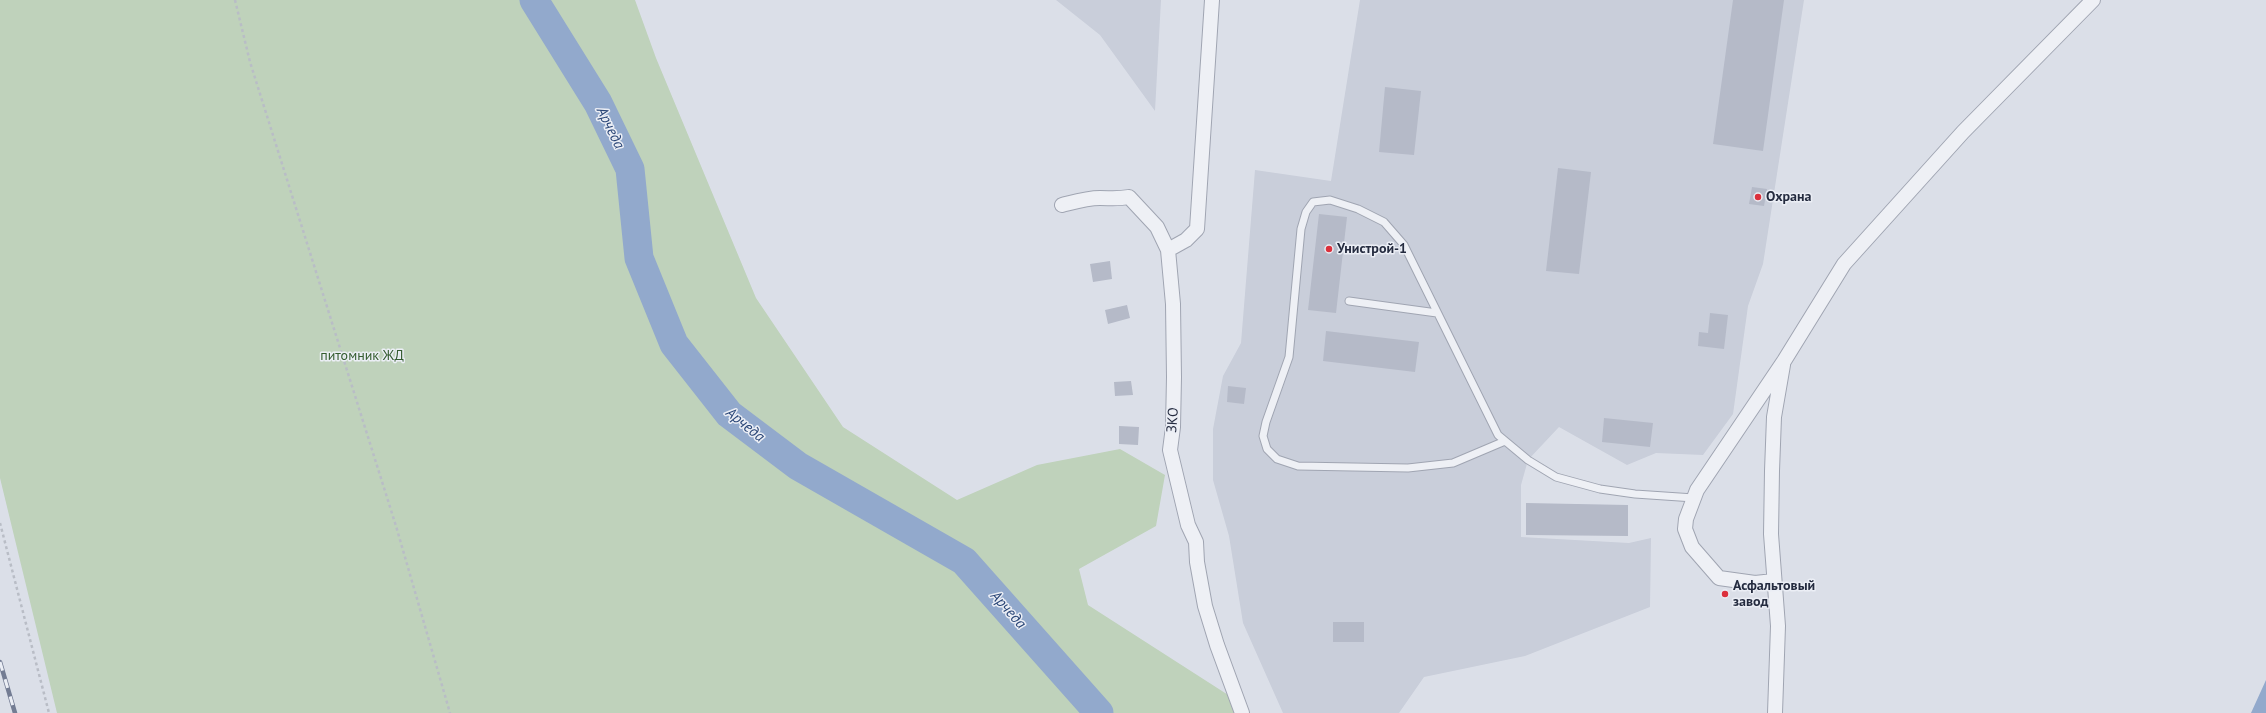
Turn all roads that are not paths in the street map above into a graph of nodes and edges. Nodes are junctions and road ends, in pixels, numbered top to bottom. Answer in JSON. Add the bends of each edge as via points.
{"nodes":[{"id":1,"x":1212,"y":0,"type":"edge"},
{"id":2,"x":2093,"y":0,"type":"edge"},
{"id":3,"x":1062,"y":204,"type":"dead end"},
{"id":4,"x":1168,"y":250,"type":"junction"},
{"id":5,"x":1349,"y":301,"type":"dead end"},
{"id":6,"x":1437,"y":313,"type":"junction"},
{"id":7,"x":1784,"y":361,"type":"junction"},
{"id":8,"x":1505,"y":441,"type":"junction"},
{"id":9,"x":1694,"y":498,"type":"junction"},
{"id":10,"x":1774,"y":581,"type":"junction"},
{"id":11,"x":1242,"y":713,"type":"edge"},
{"id":12,"x":1775,"y":713,"type":"edge"}],
"edges":[{"from":1,"to":4,"type":"street","via":[[1197,230]]},
{"from":2,"to":7,"type":"street","via":[[1963,132],[1844,264]]},
{"from":3,"to":4,"type":"street","name":"ЗКО","via":[[1100,198],[1117,200],[1129,197],[1157,227]]},
{"from":4,"to":11,"type":"street","name":"ЗКО","via":[[1173,304],[1174,377],[1170,450],[1188,525],[1196,542],[1205,606]]},
{"from":5,"to":6,"type":"lane"},
{"from":6,"to":8,"type":"lane","via":[[1486,413],[1498,435]]},
{"from":6,"to":8,"type":"lane","via":[[1404,245],[1384,222],[1358,209],[1330,200],[1313,202],[1306,212],[1301,229],[1289,357],[1266,422],[1263,436],[1267,449],[1277,459],[1298,466],[1408,468],[1453,463]]},
{"from":7,"to":9,"type":"street","via":[[1740,424]]},
{"from":7,"to":10,"type":"street","via":[[1774,417],[1771,534]]},
{"from":8,"to":9,"type":"lane","via":[[1528,460],[1556,477],[1600,489]]},
{"from":9,"to":10,"type":"street","via":[[1685,529],[1692,547],[1719,578],[1755,583]]},
{"from":10,"to":12,"type":"street","via":[[1778,626]]}]}
